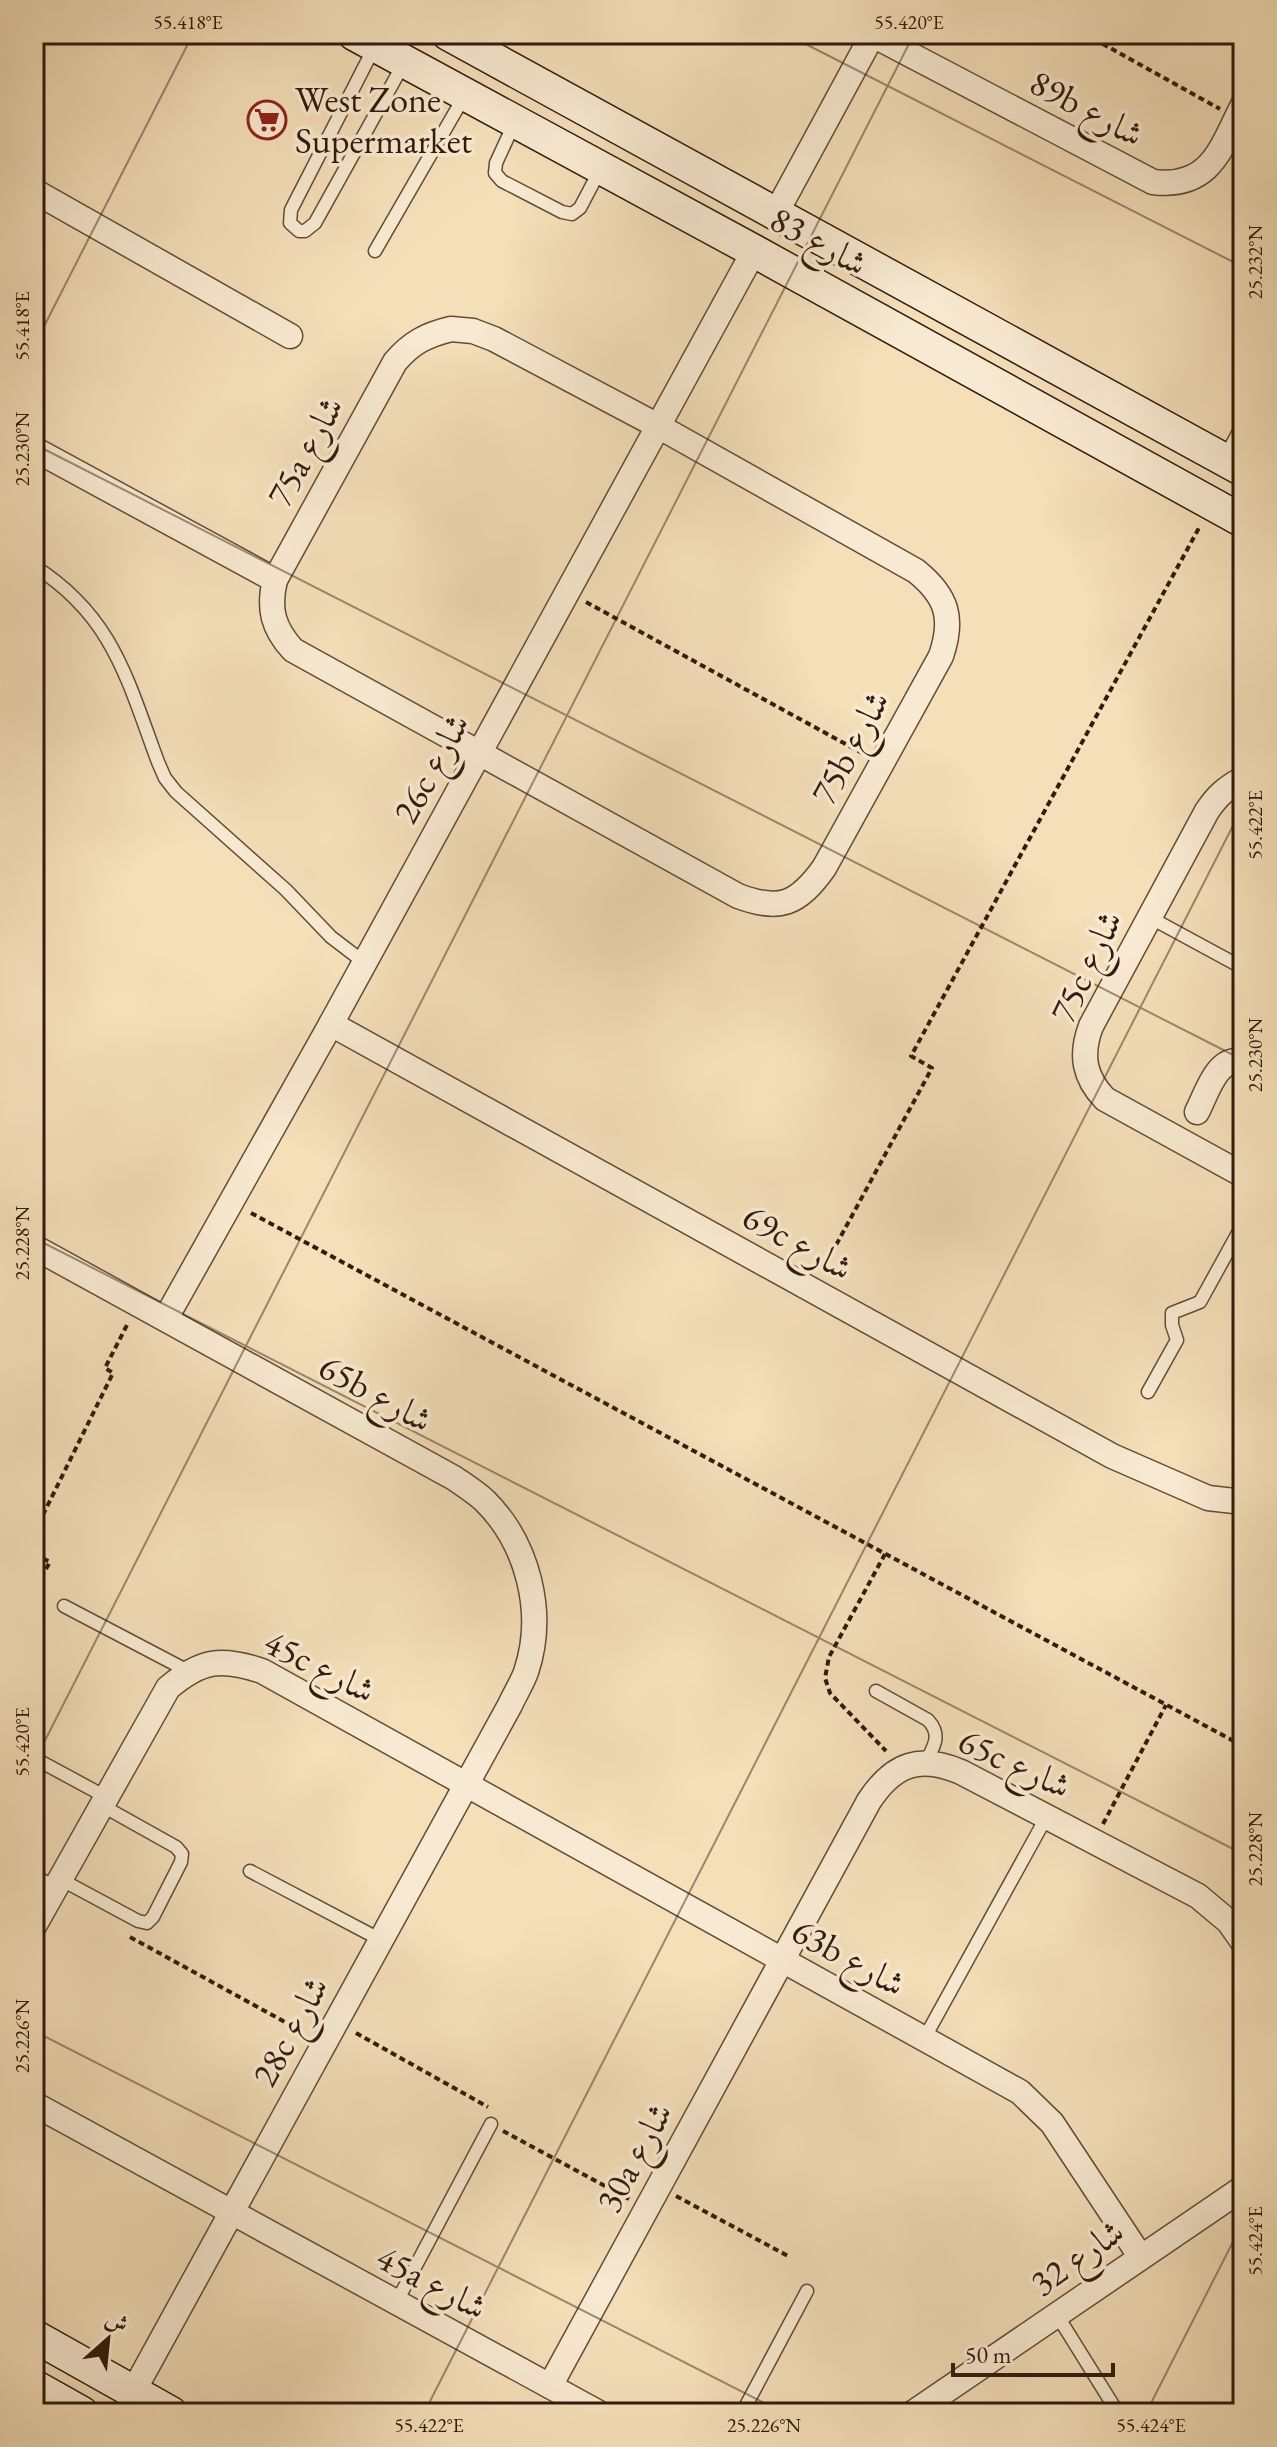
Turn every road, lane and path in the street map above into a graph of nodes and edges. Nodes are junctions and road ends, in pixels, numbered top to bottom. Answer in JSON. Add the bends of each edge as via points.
{"nodes":[{"id":1,"x":448,"y":34,"type":"edge"},
{"id":2,"x":872,"y":34,"type":"edge"},
{"id":3,"x":1085,"y":34,"type":"edge"},
{"id":4,"x":364,"y":40,"type":"edge"},
{"id":5,"x":404,"y":62,"type":"junction"},
{"id":6,"x":465,"y":95,"type":"junction"},
{"id":7,"x":1240,"y":112,"type":"edge"},
{"id":8,"x":515,"y":121,"type":"junction"},
{"id":9,"x":601,"y":168,"type":"junction"},
{"id":10,"x":34,"y":191,"type":"edge"},
{"id":11,"x":776,"y":213,"type":"junction"},
{"id":12,"x":375,"y":251,"type":"dead end"},
{"id":13,"x":754,"y":251,"type":"junction"},
{"id":14,"x":290,"y":336,"type":"dead end"},
{"id":15,"x":1243,"y":424,"type":"edge"},
{"id":16,"x":658,"y":426,"type":"junction"},
{"id":17,"x":34,"y":449,"type":"edge"},
{"id":18,"x":1234,"y":464,"type":"edge"},
{"id":19,"x":1212,"y":504,"type":"junction"},
{"id":20,"x":1243,"y":521,"type":"edge"},
{"id":21,"x":34,"y":566,"type":"edge"},
{"id":22,"x":275,"y":580,"type":"junction"},
{"id":23,"x":568,"y":592,"type":"junction"},
{"id":24,"x":479,"y":754,"type":"junction"},
{"id":25,"x":882,"y":764,"type":"junction"},
{"id":26,"x":1243,"y":779,"type":"edge"},
{"id":27,"x":1149,"y":917,"type":"junction"},
{"id":28,"x":365,"y":963,"type":"junction"},
{"id":29,"x":1243,"y":968,"type":"edge"},
{"id":30,"x":331,"y":1024,"type":"junction"},
{"id":31,"x":1243,"y":1062,"type":"edge"},
{"id":32,"x":1197,"y":1112,"type":"dead end"},
{"id":33,"x":1243,"y":1175,"type":"edge"},
{"id":34,"x":231,"y":1202,"type":"junction"},
{"id":35,"x":1243,"y":1224,"type":"edge"},
{"id":36,"x":34,"y":1247,"type":"edge"},
{"id":37,"x":812,"y":1291,"type":"junction"},
{"id":38,"x":138,"y":1303,"type":"junction"},
{"id":39,"x":166,"y":1318,"type":"junction"},
{"id":40,"x":1148,"y":1392,"type":"dead end"},
{"id":41,"x":1240,"y":1502,"type":"edge"},
{"id":42,"x":34,"y":1533,"type":"edge"},
{"id":43,"x":34,"y":1554,"type":"edge"},
{"id":44,"x":886,"y":1554,"type":"junction"},
{"id":45,"x":34,"y":1590,"type":"edge"},
{"id":46,"x":64,"y":1606,"type":"dead end"},
{"id":47,"x":188,"y":1671,"type":"junction"},
{"id":48,"x":876,"y":1691,"type":"dead end"},
{"id":49,"x":510,"y":1705,"type":"joint"},
{"id":50,"x":1166,"y":1705,"type":"junction"},
{"id":51,"x":1243,"y":1746,"type":"edge"},
{"id":52,"x":34,"y":1758,"type":"edge"},
{"id":53,"x":926,"y":1762,"type":"junction"},
{"id":54,"x":899,"y":1770,"type":"junction"},
{"id":55,"x":466,"y":1786,"type":"junction"},
{"id":56,"x":103,"y":1801,"type":"junction"},
{"id":57,"x":1047,"y":1816,"type":"junction"},
{"id":58,"x":1094,"y":1840,"type":"junction"},
{"id":59,"x":250,"y":1871,"type":"dead end"},
{"id":60,"x":50,"y":1881,"type":"edge"},
{"id":61,"x":1238,"y":1922,"type":"edge"},
{"id":62,"x":34,"y":1926,"type":"edge"},
{"id":63,"x":120,"y":1931,"type":"dead end"},
{"id":64,"x":381,"y":1940,"type":"junction"},
{"id":65,"x":781,"y":1962,"type":"junction"},
{"id":66,"x":924,"y":2039,"type":"junction"},
{"id":67,"x":324,"y":2044,"type":"junction"},
{"id":68,"x":34,"y":2104,"type":"edge"},
{"id":69,"x":491,"y":2124,"type":"dead end"},
{"id":70,"x":659,"y":2186,"type":"junction"},
{"id":71,"x":1243,"y":2188,"type":"edge"},
{"id":72,"x":232,"y":2214,"type":"junction"},
{"id":73,"x":1140,"y":2256,"type":"junction"},
{"id":74,"x":790,"y":2257,"type":"dead end"},
{"id":75,"x":807,"y":2291,"type":"dead end"},
{"id":76,"x":396,"y":2303,"type":"junction"},
{"id":77,"x":1057,"y":2315,"type":"junction"},
{"id":78,"x":34,"y":2336,"type":"edge"},
{"id":79,"x":34,"y":2386,"type":"edge"},
{"id":80,"x":550,"y":2386,"type":"junction"},
{"id":81,"x":133,"y":2392,"type":"junction"},
{"id":82,"x":82,"y":2413,"type":"edge"},
{"id":83,"x":171,"y":2413,"type":"edge"},
{"id":84,"x":599,"y":2413,"type":"edge"},
{"id":85,"x":742,"y":2413,"type":"edge"},
{"id":86,"x":913,"y":2413,"type":"edge"},
{"id":87,"x":1118,"y":2413,"type":"edge"}],
"edges":[{"from":1,"to":11,"type":"street","name":"شارع 83"},
{"from":2,"to":7,"type":"street","name":"89b شارع","via":[[1153,182],[1182,182],[1207,169]]},
{"from":2,"to":11,"type":"street"},
{"from":3,"to":7,"type":"path"},
{"from":4,"to":5,"type":"street","name":"شارع 83"},
{"from":4,"to":5,"type":"lane","via":[[291,210],[290,223],[299,231],[315,223]]},
{"from":5,"to":6,"type":"street","name":"شارع 83"},
{"from":6,"to":8,"type":"street","name":"شارع 83"},
{"from":6,"to":12,"type":"lane"},
{"from":8,"to":9,"type":"street","name":"شارع 83"},
{"from":8,"to":9,"type":"lane","via":[[494,168],[502,181],[572,214]]},
{"from":9,"to":13,"type":"street","name":"شارع 83"},
{"from":10,"to":14,"type":"street"},
{"from":11,"to":18,"type":"street","name":"شارع 83"},
{"from":13,"to":16,"type":"street","name":"26c شارع"},
{"from":13,"to":19,"type":"street","name":"شارع 83"},
{"from":15,"to":18,"type":"lane"},
{"from":16,"to":22,"type":"street","name":"75a شارع","via":[[473,331],[429,334],[395,362]]},
{"from":16,"to":23,"type":"street","name":"26c شارع"},
{"from":16,"to":25,"type":"street","name":"75b شارع","via":[[916,571],[943,600],[948,638]]},
{"from":17,"to":22,"type":"street"},
{"from":19,"to":20,"type":"street","name":"شارع 83"},
{"from":19,"to":37,"type":"path","via":[[911,1056],[932,1068]]},
{"from":21,"to":28,"type":"lane","via":[[83,606],[109,640],[165,778],[176,792]]},
{"from":22,"to":24,"type":"street","name":"75a شارع","via":[[272,618],[293,650]]},
{"from":23,"to":24,"type":"street","name":"26c شارع"},
{"from":23,"to":25,"type":"path"},
{"from":24,"to":25,"type":"street","name":"75b شارع","via":[[738,896],[778,905],[798,899],[819,877]]},
{"from":24,"to":28,"type":"street","name":"26c شارع"},
{"from":26,"to":27,"type":"street","name":"75c شارع","via":[[1216,797]]},
{"from":27,"to":29,"type":"lane"},
{"from":27,"to":33,"type":"street","name":"75c شارع","via":[[1085,1041],[1087,1073],[1105,1099]]},
{"from":28,"to":30,"type":"street","name":"26c شارع"},
{"from":30,"to":34,"type":"street","name":"26c شارع"},
{"from":30,"to":37,"type":"street","name":"69c شارع"},
{"from":31,"to":32,"type":"street","via":[[1222,1066]]},
{"from":34,"to":39,"type":"street","name":"26c شارع"},
{"from":34,"to":44,"type":"path"},
{"from":35,"to":40,"type":"lane","via":[[1200,1302],[1172,1313],[1177,1340]]},
{"from":36,"to":38,"type":"street","name":"65b شارع"},
{"from":37,"to":41,"type":"street","name":"69c شارع","via":[[1112,1456],[1208,1498]]},
{"from":38,"to":39,"type":"street","name":"65b شارع"},
{"from":38,"to":42,"type":"path","via":[[105,1368],[113,1373]]},
{"from":39,"to":49,"type":"street","name":"65b شارع","via":[[454,1478],[484,1500],[513,1540],[533,1598],[526,1672]]},
{"from":43,"to":45,"type":"path","via":[[50,1562]]},
{"from":44,"to":50,"type":"path"},
{"from":44,"to":54,"type":"path","via":[[829,1657],[825,1678],[830,1693]]},
{"from":46,"to":47,"type":"lane"},
{"from":47,"to":55,"type":"street","name":"45c شارع","via":[[212,1662],[262,1671]]},
{"from":47,"to":56,"type":"street","via":[[168,1688]]},
{"from":48,"to":53,"type":"lane","via":[[934,1726],[936,1741]]},
{"from":49,"to":55,"type":"street","name":"28c شارع"},
{"from":50,"to":51,"type":"path"},
{"from":50,"to":58,"type":"path"},
{"from":52,"to":56,"type":"lane"},
{"from":53,"to":54,"type":"street","name":"65c شارع"},
{"from":53,"to":57,"type":"street","name":"65c شارع","via":[[961,1772]]},
{"from":54,"to":65,"type":"street","name":"65c شارع","via":[[869,1801]]},
{"from":55,"to":64,"type":"street","name":"28c شارع"},
{"from":55,"to":65,"type":"street","name":"63b شارع"},
{"from":56,"to":60,"type":"street"},
{"from":56,"to":60,"type":"lane","via":[[182,1854],[153,1917],[147,1923],[138,1921]]},
{"from":57,"to":58,"type":"street","name":"65c شارع"},
{"from":57,"to":66,"type":"lane"},
{"from":58,"to":61,"type":"street","name":"65c شارع"},
{"from":59,"to":64,"type":"lane"},
{"from":60,"to":62,"type":"street"},
{"from":63,"to":67,"type":"path"},
{"from":64,"to":67,"type":"street","name":"28c شارع"},
{"from":65,"to":66,"type":"street","name":"63b شارع"},
{"from":65,"to":70,"type":"street","name":"30a شارع"},
{"from":66,"to":73,"type":"street","name":"63b شارع","via":[[1037,2107],[1066,2141]]},
{"from":67,"to":72,"type":"street","name":"28c شارع"},
{"from":68,"to":72,"type":"street"},
{"from":69,"to":76,"type":"lane"},
{"from":70,"to":74,"type":"path"},
{"from":70,"to":80,"type":"street","name":"30a شارع"},
{"from":71,"to":73,"type":"street","name":"شارع 32"},
{"from":72,"to":76,"type":"street","name":"45a شارع"},
{"from":72,"to":81,"type":"street","name":"28c شارع"},
{"from":73,"to":77,"type":"street","name":"شارع 32"},
{"from":75,"to":85,"type":"lane"},
{"from":76,"to":80,"type":"street","name":"45a شارع"},
{"from":77,"to":86,"type":"street","name":"شارع 32"},
{"from":77,"to":87,"type":"lane"},
{"from":78,"to":81,"type":"street"},
{"from":79,"to":82,"type":"street"},
{"from":80,"to":84,"type":"street","name":"45a شارع"},
{"from":81,"to":83,"type":"street"}]}
